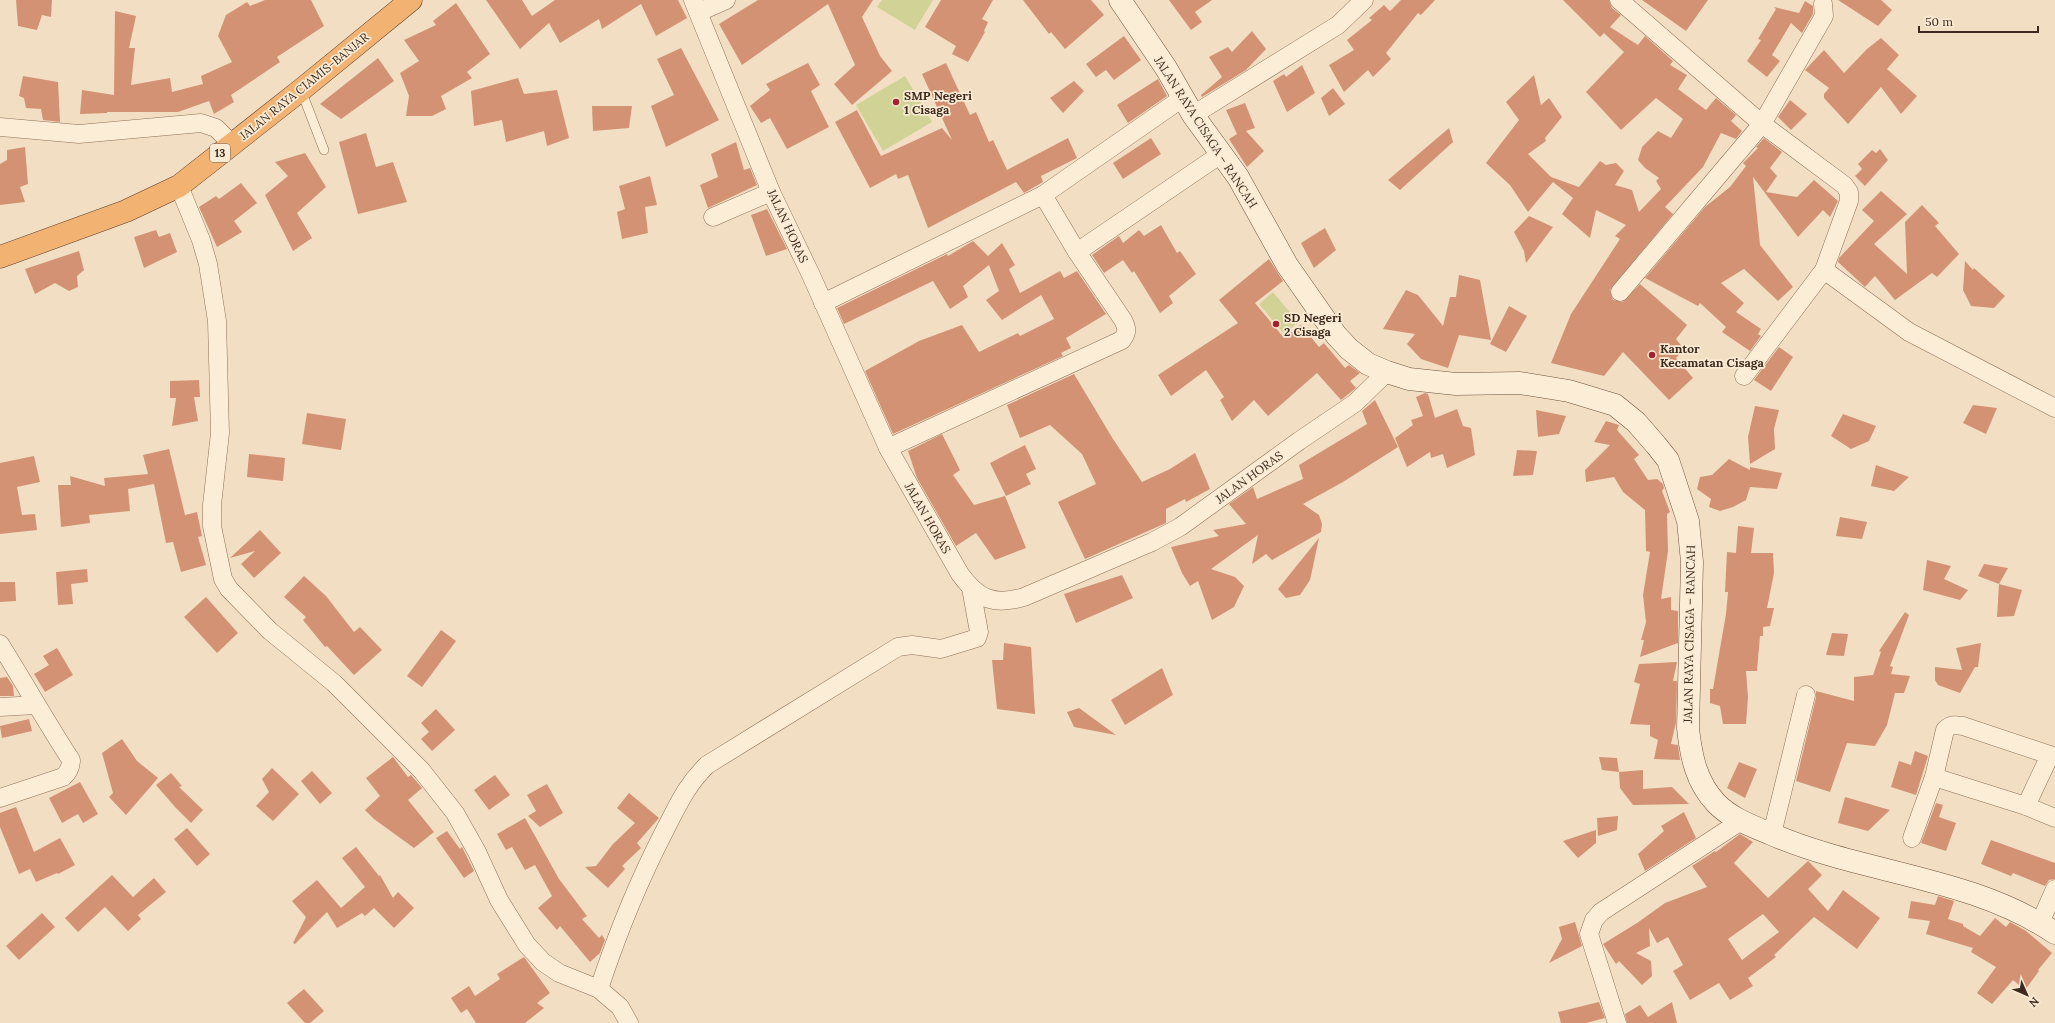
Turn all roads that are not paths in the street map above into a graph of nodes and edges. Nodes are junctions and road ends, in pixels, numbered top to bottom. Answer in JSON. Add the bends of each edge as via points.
{"nodes":[{"id":1,"x":726,"y":0,"type":"edge"},
{"id":2,"x":1120,"y":0,"type":"edge"},
{"id":3,"x":1364,"y":0,"type":"edge"},
{"id":4,"x":1619,"y":0,"type":"edge"},
{"id":5,"x":400,"y":4,"type":"edge"},
{"id":6,"x":1823,"y":4,"type":"dead end"},
{"id":7,"x":696,"y":6,"type":"edge"},
{"id":8,"x":301,"y":90,"type":"junction"},
{"id":9,"x":1188,"y":106,"type":"junction"},
{"id":10,"x":1762,"y":124,"type":"junction"},
{"id":11,"x":0,"y":127,"type":"edge"},
{"id":12,"x":232,"y":144,"type":"junction"},
{"id":13,"x":324,"y":150,"type":"dead end"},
{"id":14,"x":1220,"y":154,"type":"junction"},
{"id":15,"x":179,"y":186,"type":"junction"},
{"id":16,"x":771,"y":192,"type":"junction"},
{"id":17,"x":1043,"y":195,"type":"junction"},
{"id":18,"x":713,"y":217,"type":"dead end"},
{"id":19,"x":1077,"y":252,"type":"junction"},
{"id":20,"x":0,"y":257,"type":"edge"},
{"id":21,"x":1824,"y":270,"type":"junction"},
{"id":22,"x":1620,"y":292,"type":"dead end"},
{"id":23,"x":823,"y":303,"type":"junction"},
{"id":24,"x":1387,"y":372,"type":"junction"},
{"id":25,"x":1744,"y":376,"type":"dead end"},
{"id":26,"x":2055,"y":408,"type":"edge"},
{"id":27,"x":888,"y":448,"type":"junction"},
{"id":28,"x":971,"y":588,"type":"junction"},
{"id":29,"x":0,"y":644,"type":"edge"},
{"id":30,"x":1806,"y":695,"type":"dead end"},
{"id":31,"x":36,"y":705,"type":"junction"},
{"id":32,"x":0,"y":707,"type":"edge"},
{"id":33,"x":2053,"y":751,"type":"edge"},
{"id":34,"x":1934,"y":777,"type":"junction"},
{"id":35,"x":0,"y":798,"type":"edge"},
{"id":36,"x":2026,"y":806,"type":"junction"},
{"id":37,"x":2055,"y":818,"type":"edge"},
{"id":38,"x":1741,"y":821,"type":"junction"},
{"id":39,"x":1772,"y":834,"type":"junction"},
{"id":40,"x":1912,"y":838,"type":"dead end"},
{"id":41,"x":2055,"y":889,"type":"edge"},
{"id":42,"x":2048,"y":928,"type":"edge"},
{"id":43,"x":599,"y":989,"type":"junction"},
{"id":44,"x":629,"y":1023,"type":"edge"},
{"id":45,"x":1617,"y":1023,"type":"edge"}],
"edges":[{"from":1,"to":7,"type":"street"},
{"from":2,"to":9,"type":"main road","name":"JALAN RAYA CISAGA – RANCAH"},
{"from":3,"to":9,"type":"street","via":[[1338,25]]},
{"from":4,"to":10,"type":"street"},
{"from":5,"to":8,"type":"highway","name":"JALAN RAYA CIAMIS-BANJAR","number":"13"},
{"from":6,"to":10,"type":"street","via":[[1824,16]]},
{"from":7,"to":16,"type":"street","name":"JALAN HORAS"},
{"from":8,"to":12,"type":"highway","name":"JALAN RAYA CIAMIS-BANJAR","number":"13"},
{"from":8,"to":13,"type":"lane"},
{"from":9,"to":14,"type":"main road","name":"JALAN RAYA CISAGA – RANCAH"},
{"from":9,"to":17,"type":"street"},
{"from":10,"to":21,"type":"street","via":[[1844,185],[1849,192],[1849,201]]},
{"from":10,"to":22,"type":"street"},
{"from":11,"to":12,"type":"street","via":[[79,134],[201,123],[216,128]]},
{"from":12,"to":15,"type":"highway","name":"JALAN RAYA CIAMIS-BANJAR","number":"13"},
{"from":14,"to":19,"type":"street"},
{"from":14,"to":24,"type":"main road","name":"JALAN RAYA CISAGA – RANCAH","via":[[1238,177],[1288,265],[1336,335],[1368,364]]},
{"from":15,"to":20,"type":"highway","name":"JALAN RAYA CIAMIS-BANJAR","number":"13","via":[[126,211]]},
{"from":15,"to":43,"type":"street","via":[[208,264],[217,321],[220,433],[212,526],[223,579],[229,589],[270,632],[334,683],[422,771],[455,813],[478,852],[499,900],[527,945],[543,962],[559,973]]},
{"from":16,"to":18,"type":"street"},
{"from":16,"to":23,"type":"street","name":"JALAN HORAS"},
{"from":17,"to":19,"type":"street"},
{"from":17,"to":23,"type":"street"},
{"from":19,"to":27,"type":"street","via":[[1127,327],[1122,340]]},
{"from":21,"to":25,"type":"street"},
{"from":21,"to":26,"type":"street","via":[[1909,332]]},
{"from":23,"to":27,"type":"street","name":"JALAN HORAS"},
{"from":24,"to":28,"type":"street","name":"JALAN HORAS","via":[[1355,403],[1167,535],[1024,598],[999,602],[985,598]]},
{"from":24,"to":38,"type":"main road","name":"JALAN RAYA CISAGA – RANCAH","via":[[1425,381],[1456,384],[1520,383],[1569,391],[1615,406],[1636,422],[1668,460],[1688,521],[1692,562],[1688,714],[1690,749],[1695,769],[1704,788],[1716,804]]},
{"from":27,"to":28,"type":"street","name":"JALAN HORAS","via":[[960,574]]},
{"from":28,"to":43,"type":"street","via":[[979,632],[977,638],[941,649],[912,645],[898,647],[707,764],[693,778],[683,792],[652,855]]},
{"from":29,"to":31,"type":"street"},
{"from":30,"to":39,"type":"street"},
{"from":31,"to":32,"type":"street"},
{"from":31,"to":35,"type":"street","via":[[71,760],[71,766],[63,777]]},
{"from":33,"to":34,"type":"street","via":[[1951,725],[1945,730]]},
{"from":33,"to":36,"type":"street"},
{"from":34,"to":36,"type":"street"},
{"from":34,"to":40,"type":"street"},
{"from":36,"to":37,"type":"street"},
{"from":38,"to":39,"type":"main road","name":"JALAN RAYA CISAGA – RANCAH"},
{"from":38,"to":45,"type":"street","via":[[1601,912],[1594,920],[1589,934]]},
{"from":39,"to":42,"type":"main road","name":"JALAN RAYA CISAGA – RANCAH","via":[[1845,860],[1951,886],[1993,901]]},
{"from":41,"to":42,"type":"street"},
{"from":43,"to":44,"type":"street","via":[[620,1007]]}]}
